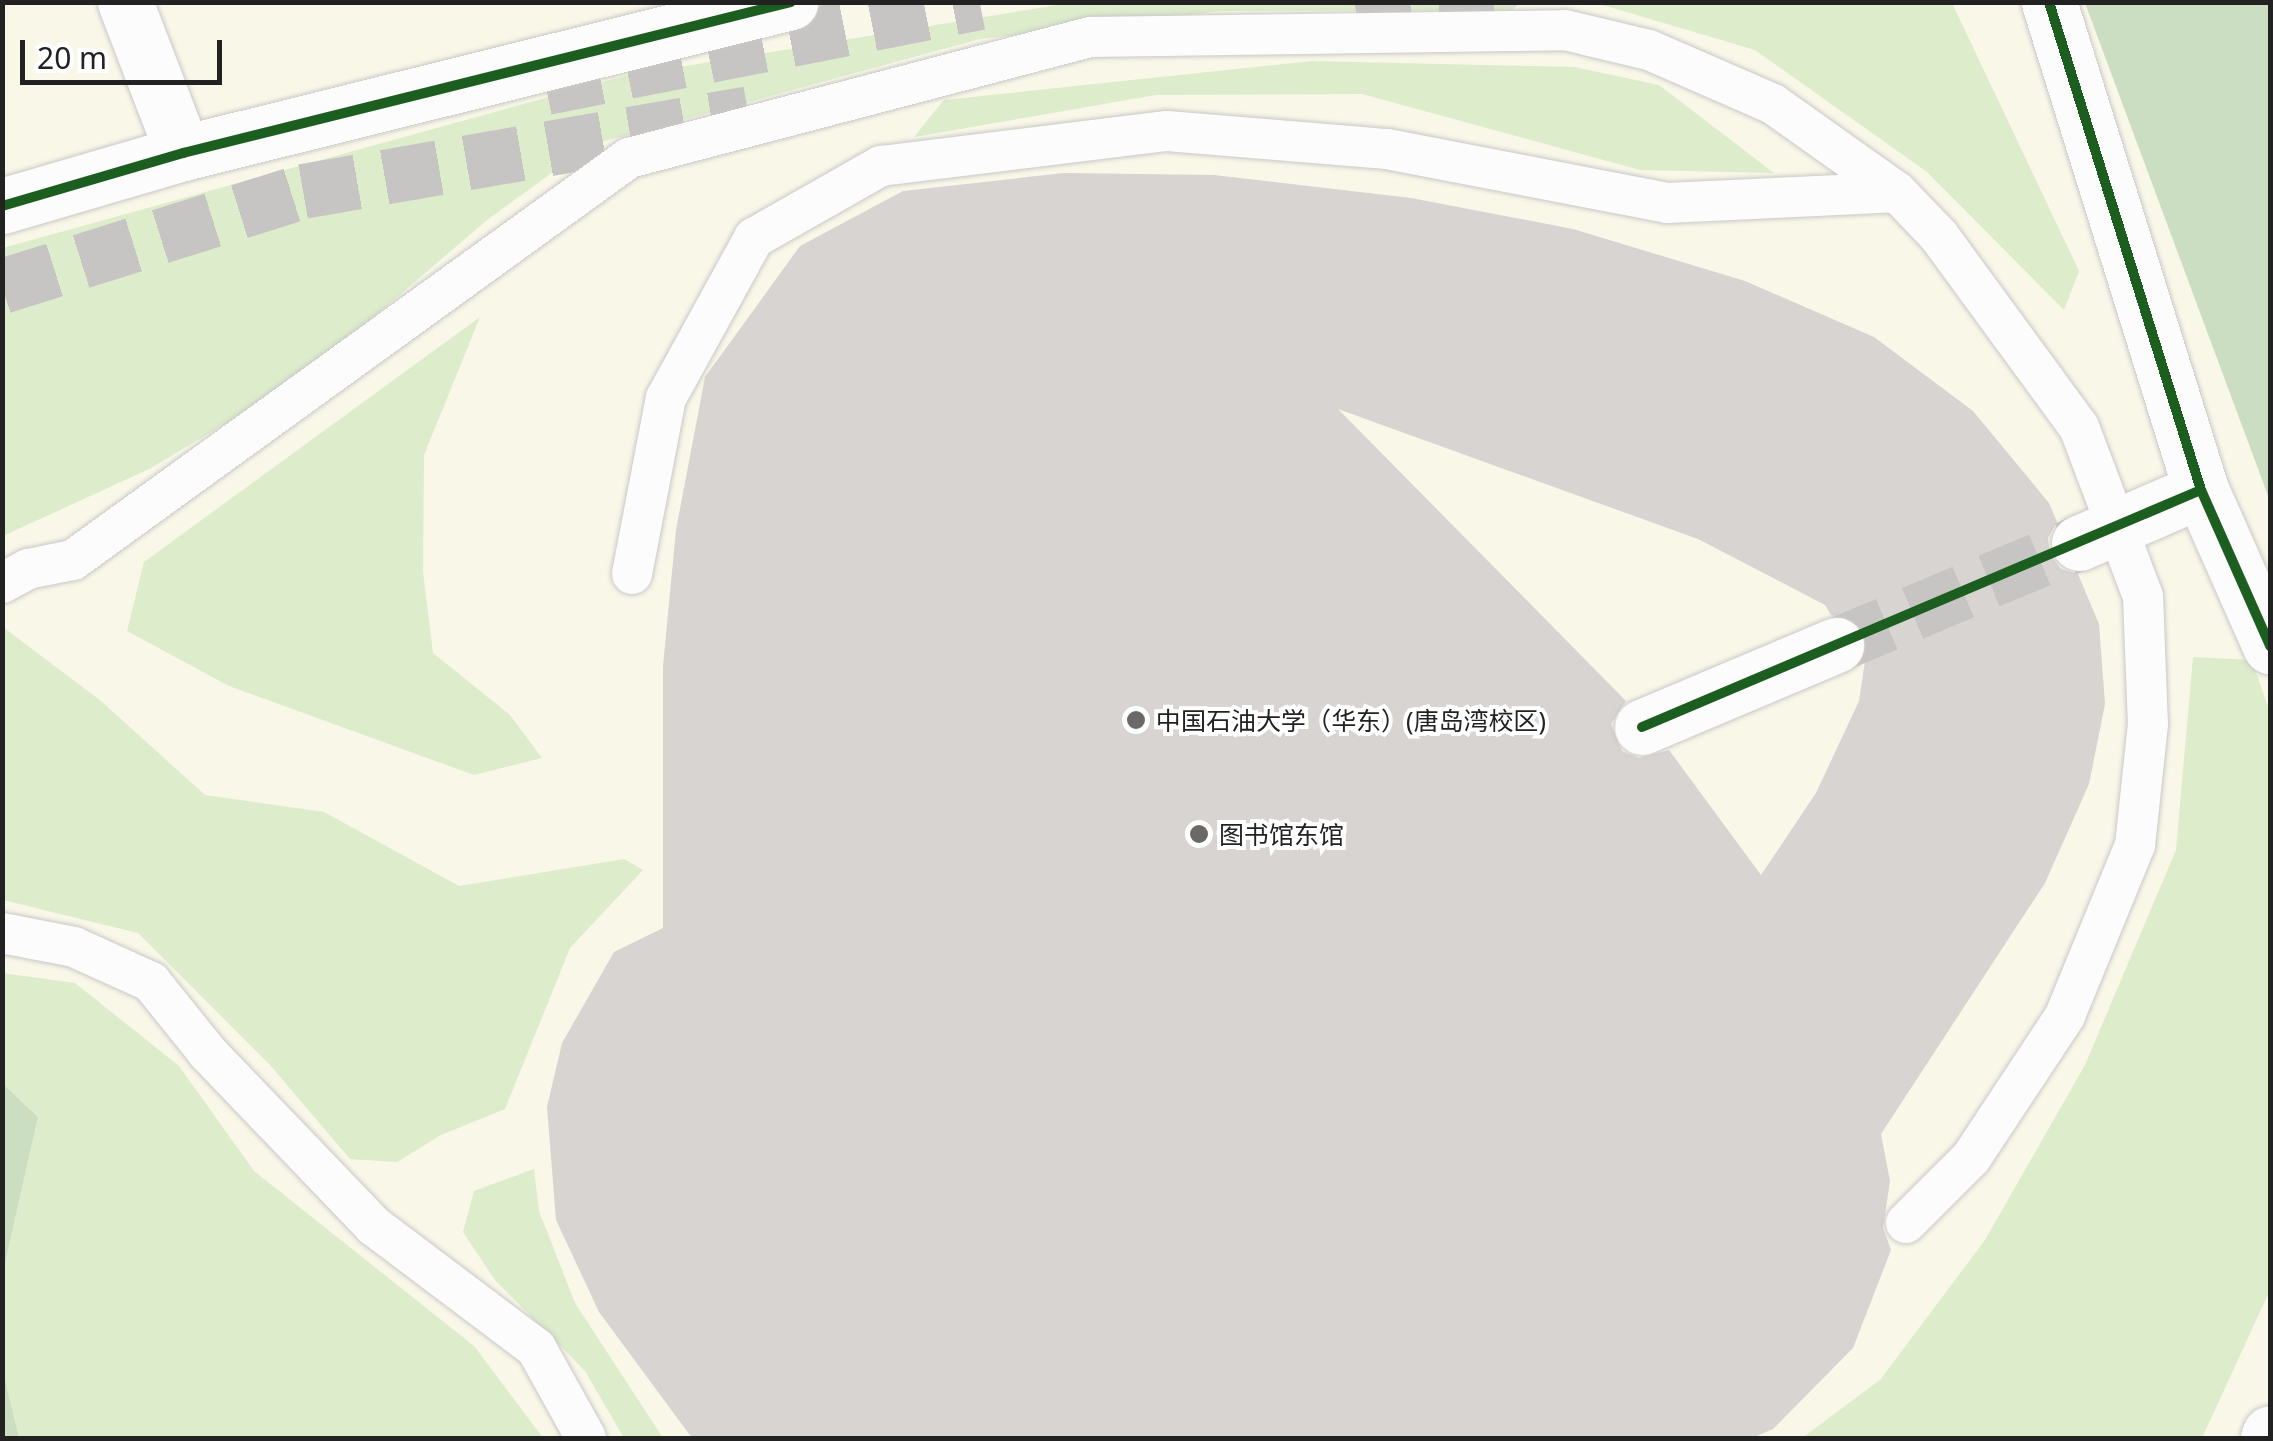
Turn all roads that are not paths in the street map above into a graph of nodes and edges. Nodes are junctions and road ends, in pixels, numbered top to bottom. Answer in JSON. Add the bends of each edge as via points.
{"nodes":[{"id":1,"x":125,"y":2,"type":"edge"},
{"id":2,"x":791,"y":2,"type":"edge"},
{"id":3,"x":2049,"y":2,"type":"edge"},
{"id":4,"x":1564,"y":16,"type":"edge"},
{"id":5,"x":183,"y":153,"type":"junction"},
{"id":6,"x":1898,"y":192,"type":"junction"},
{"id":7,"x":2,"y":206,"type":"edge"},
{"id":8,"x":2201,"y":490,"type":"junction"},
{"id":9,"x":2098,"y":535,"type":"junction"},
{"id":10,"x":632,"y":574,"type":"dead end"},
{"id":11,"x":2,"y":583,"type":"edge"},
{"id":12,"x":1836,"y":645,"type":"tunnel mouth"},
{"id":13,"x":2270,"y":646,"type":"edge"},
{"id":14,"x":1642,"y":727,"type":"dead end"},
{"id":15,"x":2,"y":932,"type":"edge"},
{"id":16,"x":1906,"y":1223,"type":"dead end"},
{"id":17,"x":586,"y":1438,"type":"edge"}],
"edges":[{"from":1,"to":5,"type":"street"},
{"from":2,"to":5,"type":"street"},
{"from":3,"to":8,"type":"street"},
{"from":4,"to":6,"type":"lane","via":[[1773,104]]},
{"from":4,"to":11,"type":"lane","via":[[1090,37],[629,158],[73,560],[28,569]]},
{"from":5,"to":7,"type":"street"},
{"from":6,"to":9,"type":"lane","via":[[1940,236],[2079,427]]},
{"from":6,"to":10,"type":"lane","via":[[1667,203],[1387,149],[1166,131],[881,166],[754,238],[666,398]]},
{"from":8,"to":9,"type":"street"},
{"from":8,"to":13,"type":"street"},
{"from":9,"to":16,"type":"lane","via":[[2142,596],[2148,724],[2134,846],[2065,1016],[1971,1158]]},
{"from":12,"to":14,"type":"street"},
{"from":15,"to":17,"type":"lane","via":[[74,947],[151,982],[208,1052],[374,1226],[536,1348]]}]}
